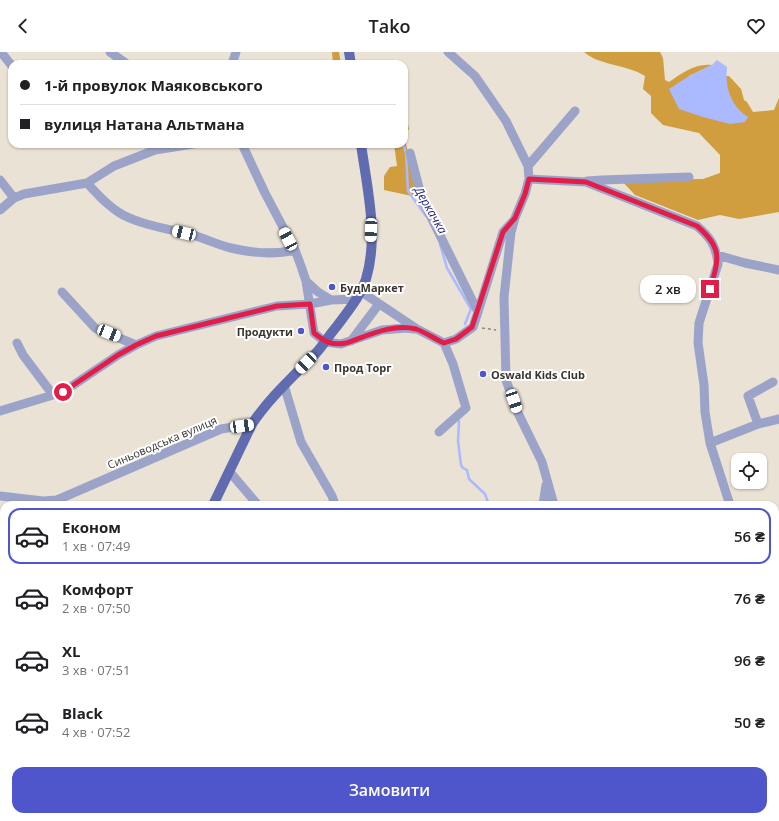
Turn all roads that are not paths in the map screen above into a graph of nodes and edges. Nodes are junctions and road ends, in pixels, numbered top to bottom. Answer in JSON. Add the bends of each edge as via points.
{"nodes":[{"id":1,"x":2,"y":52,"type":"edge"},
{"id":2,"x":110,"y":52,"type":"edge"},
{"id":3,"x":448,"y":52,"type":"edge"},
{"id":4,"x":8,"y":60,"type":"edge"},
{"id":5,"x":121,"y":60,"type":"edge"},
{"id":6,"x":574,"y":111,"type":"dead end"},
{"id":7,"x":167,"y":148,"type":"edge"},
{"id":8,"x":244,"y":148,"type":"edge"},
{"id":9,"x":361,"y":148,"type":"edge"},
{"id":10,"x":410,"y":153,"type":"dead end"},
{"id":11,"x":528,"y":166,"type":"junction"},
{"id":12,"x":689,"y":177,"type":"dead end"},
{"id":13,"x":529,"y":179,"type":"junction"},
{"id":14,"x":0,"y":180,"type":"edge"},
{"id":15,"x":586,"y":182,"type":"junction"},
{"id":16,"x":87,"y":183,"type":"junction"},
{"id":17,"x":14,"y":198,"type":"junction"},
{"id":18,"x":0,"y":210,"type":"edge"},
{"id":19,"x":515,"y":218,"type":"junction"},
{"id":20,"x":294,"y":250,"type":"junction"},
{"id":21,"x":717,"y":254,"type":"junction"},
{"id":22,"x":779,"y":270,"type":"edge"},
{"id":23,"x":306,"y":281,"type":"junction"},
{"id":24,"x":62,"y":292,"type":"dead end"},
{"id":25,"x":358,"y":295,"type":"junction"},
{"id":26,"x":331,"y":300,"type":"junction"},
{"id":27,"x":310,"y":304,"type":"junction"},
{"id":28,"x":379,"y":304,"type":"junction"},
{"id":29,"x":478,"y":312,"type":"junction"},
{"id":30,"x":417,"y":329,"type":"junction"},
{"id":31,"x":325,"y":342,"type":"junction"},
{"id":32,"x":350,"y":342,"type":"junction"},
{"id":33,"x":17,"y":343,"type":"dead end"},
{"id":34,"x":444,"y":343,"type":"junction"},
{"id":35,"x":136,"y":345,"type":"junction"},
{"id":36,"x":774,"y":382,"type":"dead end"},
{"id":37,"x":284,"y":385,"type":"junction"},
{"id":38,"x":53,"y":396,"type":"junction"},
{"id":39,"x":0,"y":411,"type":"edge"},
{"id":40,"x":779,"y":419,"type":"edge"},
{"id":41,"x":252,"y":424,"type":"junction"},
{"id":42,"x":758,"y":424,"type":"junction"},
{"id":43,"x":439,"y":432,"type":"dead end"},
{"id":44,"x":710,"y":443,"type":"junction"},
{"id":45,"x":229,"y":472,"type":"junction"},
{"id":46,"x":547,"y":479,"type":"junction"},
{"id":47,"x":0,"y":496,"type":"edge"},
{"id":48,"x":215,"y":501,"type":"edge"},
{"id":49,"x":254,"y":501,"type":"edge"},
{"id":50,"x":334,"y":501,"type":"edge"},
{"id":51,"x":544,"y":501,"type":"edge"},
{"id":52,"x":553,"y":501,"type":"edge"},
{"id":53,"x":729,"y":501,"type":"edge"}],
"edges":[{"from":1,"to":4,"type":"street"},
{"from":2,"to":5,"type":"street"},
{"from":3,"to":11,"type":"street","via":[[475,76],[506,121]]},
{"from":6,"to":11,"type":"street"},
{"from":7,"to":16,"type":"street","via":[[154,150],[114,166]]},
{"from":8,"to":20,"type":"street"},
{"from":9,"to":25,"type":"main road","via":[[371,230],[370,259]]},
{"from":10,"to":29,"type":"street","via":[[422,199]]},
{"from":11,"to":13,"type":"street"},
{"from":12,"to":15,"type":"street"},
{"from":13,"to":15,"type":"street"},
{"from":13,"to":19,"type":"street"},
{"from":14,"to":17,"type":"street"},
{"from":15,"to":21,"type":"street","via":[[697,226],[708,235]]},
{"from":16,"to":17,"type":"street"},
{"from":16,"to":20,"type":"street","via":[[102,200],[122,214],[140,222],[232,248],[281,253]]},
{"from":17,"to":18,"type":"street"},
{"from":19,"to":29,"type":"street","via":[[503,232]]},
{"from":19,"to":46,"type":"street","via":[[511,232],[504,297],[506,380]]},
{"from":20,"to":23,"type":"street"},
{"from":21,"to":22,"type":"street"},
{"from":21,"to":44,"type":"street","via":[[718,264],[699,323],[698,343]]},
{"from":23,"to":26,"type":"street"},
{"from":23,"to":27,"type":"street"},
{"from":24,"to":35,"type":"street","via":[[95,328]]},
{"from":25,"to":26,"type":"street"},
{"from":25,"to":28,"type":"street"},
{"from":25,"to":31,"type":"main road"},
{"from":26,"to":27,"type":"street"},
{"from":27,"to":31,"type":"street","via":[[314,333]]},
{"from":27,"to":35,"type":"street","via":[[277,306],[156,336]]},
{"from":28,"to":30,"type":"street"},
{"from":28,"to":32,"type":"street"},
{"from":29,"to":34,"type":"street","via":[[472,327],[456,339]]},
{"from":30,"to":32,"type":"street","via":[[382,330]]},
{"from":30,"to":34,"type":"street"},
{"from":31,"to":32,"type":"street"},
{"from":31,"to":37,"type":"main road"},
{"from":33,"to":38,"type":"street"},
{"from":34,"to":43,"type":"street","via":[[454,364],[466,408]]},
{"from":35,"to":38,"type":"street"},
{"from":36,"to":42,"type":"street","via":[[748,396]]},
{"from":37,"to":41,"type":"main road"},
{"from":37,"to":50,"type":"street","via":[[301,442]]},
{"from":38,"to":39,"type":"street"},
{"from":40,"to":42,"type":"street"},
{"from":41,"to":45,"type":"main road"},
{"from":41,"to":47,"type":"street","name":"Синьоводська вулиця","via":[[221,429],[57,500]]},
{"from":42,"to":44,"type":"street"},
{"from":44,"to":53,"type":"street"},
{"from":45,"to":48,"type":"main road"},
{"from":45,"to":49,"type":"street"},
{"from":46,"to":51,"type":"street"},
{"from":46,"to":52,"type":"street"}]}
